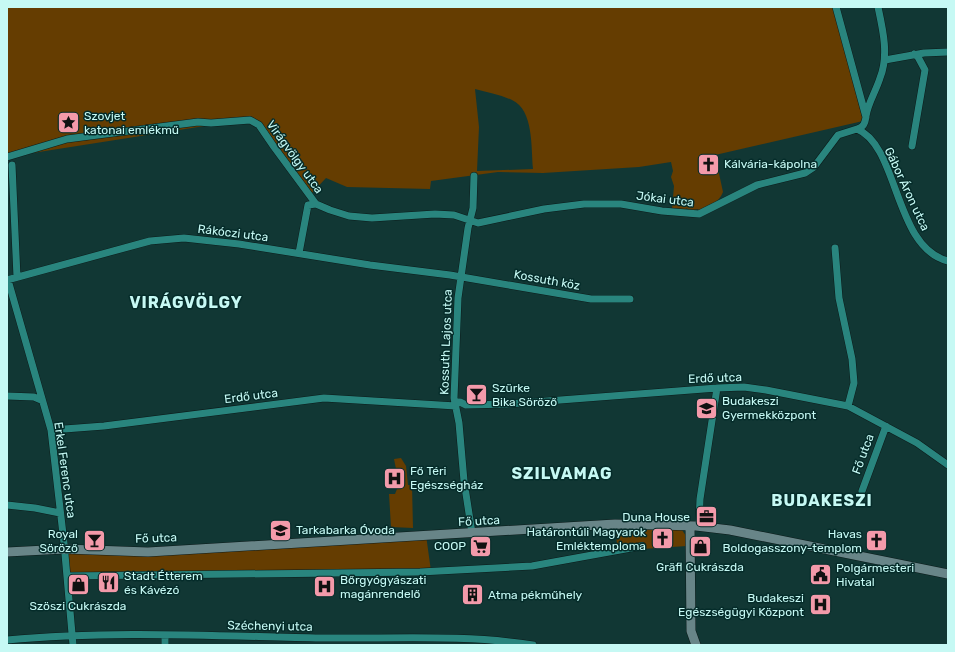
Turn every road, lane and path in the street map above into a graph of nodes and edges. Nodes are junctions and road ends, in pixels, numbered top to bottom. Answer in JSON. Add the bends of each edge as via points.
{"nodes":[{"id":1,"x":836,"y":7,"type":"edge"},
{"id":2,"x":878,"y":7,"type":"edge"},
{"id":3,"x":948,"y":52,"type":"edge"},
{"id":4,"x":914,"y":54,"type":"junction"},
{"id":5,"x":885,"y":60,"type":"junction"},
{"id":6,"x":866,"y":116,"type":"junction"},
{"id":7,"x":857,"y":129,"type":"junction"},
{"id":8,"x":912,"y":146,"type":"dead end"},
{"id":9,"x":7,"y":157,"type":"edge"},
{"id":10,"x":12,"y":165,"type":"dead end"},
{"id":11,"x":474,"y":176,"type":"dead end"},
{"id":12,"x":316,"y":204,"type":"junction"},
{"id":13,"x":470,"y":222,"type":"junction"},
{"id":14,"x":835,"y":248,"type":"dead end"},
{"id":15,"x":299,"y":253,"type":"junction"},
{"id":16,"x":948,"y":261,"type":"edge"},
{"id":17,"x":17,"y":277,"type":"junction"},
{"id":18,"x":460,"y":277,"type":"junction"},
{"id":19,"x":7,"y":280,"type":"edge"},
{"id":20,"x":630,"y":299,"type":"dead end"},
{"id":21,"x":717,"y":388,"type":"junction"},
{"id":22,"x":7,"y":396,"type":"edge"},
{"id":23,"x":41,"y":400,"type":"junction"},
{"id":24,"x":456,"y":406,"type":"junction"},
{"id":25,"x":848,"y":406,"type":"junction"},
{"id":26,"x":886,"y":426,"type":"junction"},
{"id":27,"x":50,"y":430,"type":"junction"},
{"id":28,"x":948,"y":465,"type":"edge"},
{"id":29,"x":862,"y":491,"type":"dead end"},
{"id":30,"x":7,"y":505,"type":"edge"},
{"id":31,"x":60,"y":513,"type":"junction"},
{"id":32,"x":695,"y":526,"type":"junction"},
{"id":33,"x":472,"y":533,"type":"junction"},
{"id":34,"x":642,"y":546,"type":"dead end"},
{"id":35,"x":65,"y":549,"type":"junction"},
{"id":36,"x":7,"y":552,"type":"edge"},
{"id":37,"x":948,"y":574,"type":"edge"},
{"id":38,"x":67,"y":576,"type":"junction"},
{"id":39,"x":72,"y":636,"type":"junction"},
{"id":40,"x":165,"y":636,"type":"junction"},
{"id":41,"x":7,"y":640,"type":"edge"},
{"id":42,"x":73,"y":645,"type":"edge"},
{"id":43,"x":165,"y":645,"type":"edge"},
{"id":44,"x":533,"y":645,"type":"edge"},
{"id":45,"x":696,"y":645,"type":"edge"}],
"edges":[{"from":1,"to":6,"type":"street"},
{"from":2,"to":5,"type":"street"},
{"from":3,"to":4,"type":"street"},
{"from":4,"to":5,"type":"street"},
{"from":4,"to":8,"type":"street","via":[[925,70]]},
{"from":5,"to":6,"type":"street"},
{"from":6,"to":7,"type":"street","via":[[862,127]]},
{"from":7,"to":13,"type":"street","name":"Jókai utca","via":[[838,135],[814,167],[805,173],[757,185],[700,214],[662,212],[621,204],[584,204],[544,209],[478,223]]},
{"from":7,"to":16,"type":"street","name":"Gábor Áron utca","via":[[869,137],[878,150],[919,241],[937,257]]},
{"from":9,"to":12,"type":"street","name":"Virágvölgy utca","via":[[67,139],[198,122],[250,120],[262,127],[274,148]]},
{"from":10,"to":17,"type":"street"},
{"from":11,"to":13,"type":"street","name":"Kossuth Lajos utca"},
{"from":12,"to":13,"type":"street","name":"Virágvölgy utca","via":[[349,216],[372,218],[434,214],[460,216]]},
{"from":12,"to":15,"type":"street","via":[[308,205]]},
{"from":13,"to":18,"type":"street","name":"Kossuth Lajos utca"},
{"from":14,"to":25,"type":"street","via":[[839,298],[850,348],[854,383]]},
{"from":15,"to":17,"type":"street","name":"Rákóczi utca","via":[[196,239],[167,238]]},
{"from":15,"to":18,"type":"street","name":"Rákóczi utca"},
{"from":17,"to":19,"type":"street","name":"Rákóczi utca"},
{"from":18,"to":20,"type":"street","name":"Kossuth köz","via":[[591,299]]},
{"from":18,"to":24,"type":"street","name":"Kossuth Lajos utca"},
{"from":19,"to":23,"type":"street","name":"Erkel Ferenc utca"},
{"from":21,"to":24,"type":"street","name":"Erdő utca","via":[[466,405],[462,409]]},
{"from":21,"to":25,"type":"street","name":"Erdő utca","via":[[744,387],[766,390]]},
{"from":21,"to":32,"type":"street"},
{"from":22,"to":23,"type":"street","via":[[34,397]]},
{"from":23,"to":27,"type":"street","name":"Erkel Ferenc utca"},
{"from":24,"to":27,"type":"street","name":"Erdő utca","via":[[324,398],[104,426]]},
{"from":24,"to":33,"type":"street","name":"Kossuth Lajos utca"},
{"from":25,"to":26,"type":"street","name":"Erdő utca"},
{"from":26,"to":28,"type":"street","name":"Erdő utca","via":[[917,443]]},
{"from":26,"to":29,"type":"street","name":"Fő utca"},
{"from":27,"to":31,"type":"street","name":"Erkel Ferenc utca"},
{"from":30,"to":31,"type":"street"},
{"from":31,"to":35,"type":"street","name":"Erkel Ferenc utca"},
{"from":32,"to":33,"type":"main road","name":"Fő utca","via":[[615,524]]},
{"from":32,"to":37,"type":"main road","name":"Fő utca","via":[[759,536]]},
{"from":32,"to":45,"type":"main road","via":[[692,631]]},
{"from":33,"to":35,"type":"main road","name":"Fő utca","via":[[148,552]]},
{"from":34,"to":38,"type":"street","via":[[532,566],[478,569]]},
{"from":35,"to":36,"type":"main road","name":"Fő utca"},
{"from":35,"to":38,"type":"street","name":"Erkel Ferenc utca"},
{"from":38,"to":39,"type":"street","name":"Erkel Ferenc utca"},
{"from":39,"to":40,"type":"street","name":"Széchenyi utca"},
{"from":39,"to":41,"type":"street","name":"Széchenyi utca"},
{"from":39,"to":42,"type":"street","name":"Erkel Ferenc utca"},
{"from":40,"to":43,"type":"street"},
{"from":40,"to":44,"type":"street","name":"Széchenyi utca","via":[[472,640]]}]}
